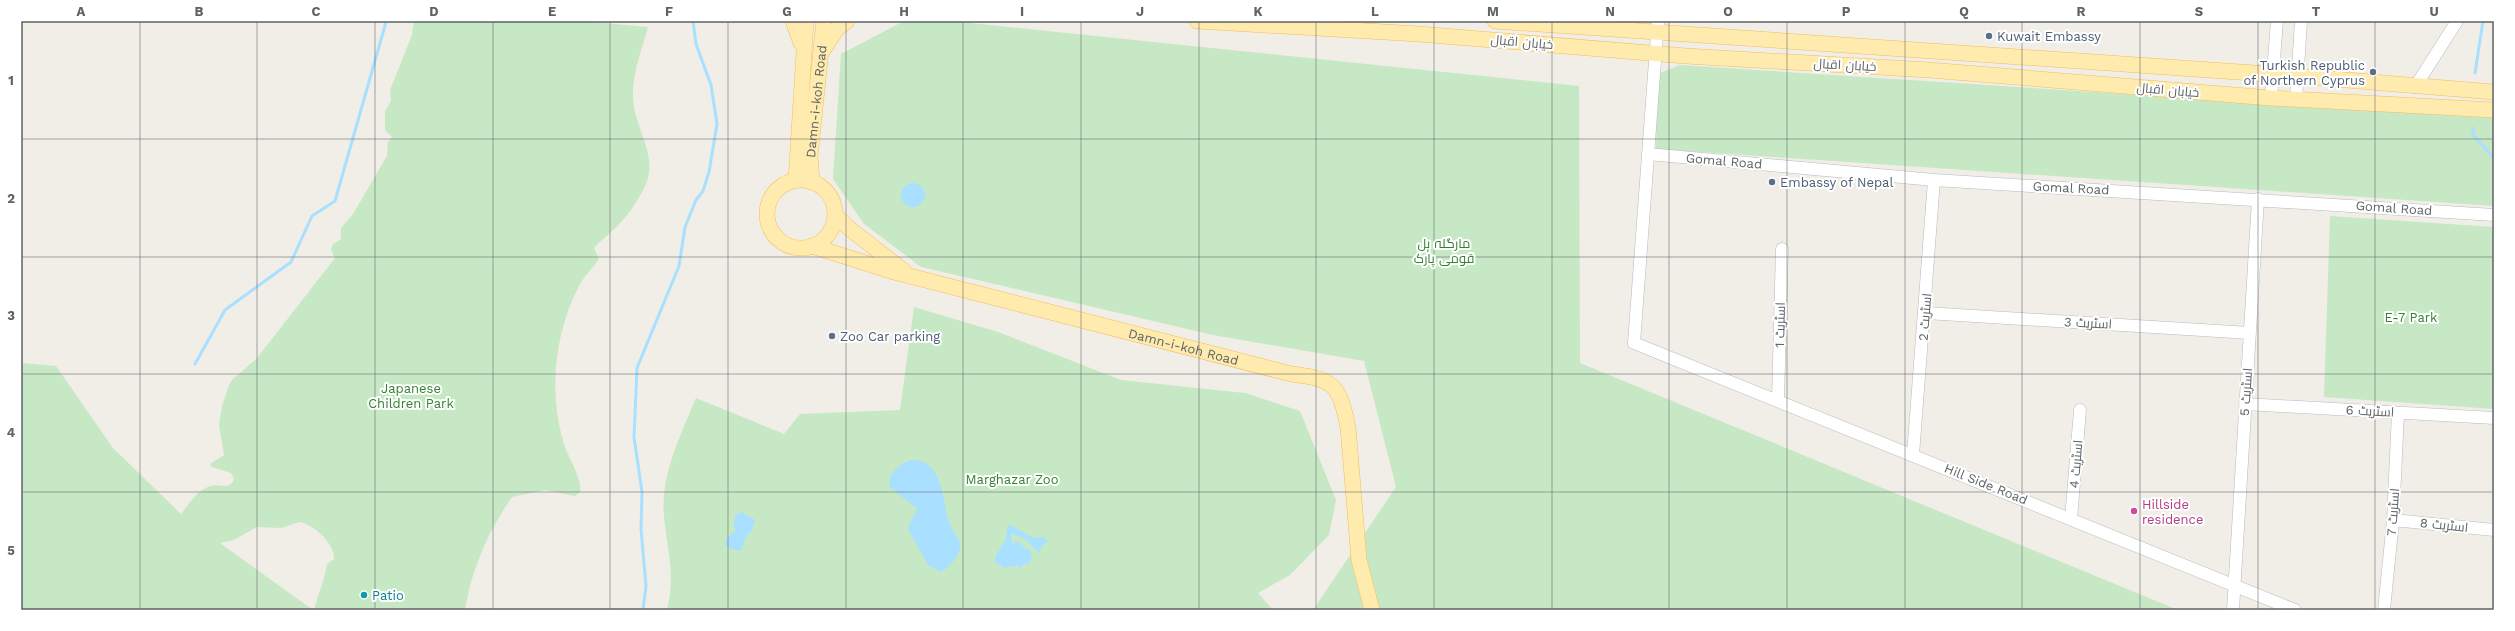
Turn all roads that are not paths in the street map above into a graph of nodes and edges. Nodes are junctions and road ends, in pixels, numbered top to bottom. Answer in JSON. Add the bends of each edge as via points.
{"nodes":[{"id":1,"x":793,"y":21,"type":"edge"},
{"id":2,"x":806,"y":21,"type":"edge"},
{"id":3,"x":824,"y":21,"type":"edge"},
{"id":4,"x":847,"y":21,"type":"edge"},
{"id":5,"x":1197,"y":21,"type":"edge"},
{"id":6,"x":1495,"y":21,"type":"edge"},
{"id":7,"x":2277,"y":21,"type":"edge"},
{"id":8,"x":2301,"y":21,"type":"edge"},
{"id":9,"x":2457,"y":21,"type":"edge"},
{"id":10,"x":1658,"y":26,"type":"edge"},
{"id":11,"x":1655,"y":53,"type":"junction"},
{"id":12,"x":820,"y":54,"type":"junction"},
{"id":13,"x":804,"y":56,"type":"junction"},
{"id":14,"x":2274,"y":76,"type":"junction"},
{"id":15,"x":2297,"y":76,"type":"junction"},
{"id":16,"x":2415,"y":86,"type":"junction"},
{"id":17,"x":2494,"y":92,"type":"edge"},
{"id":18,"x":2271,"y":98,"type":"junction"},
{"id":19,"x":2296,"y":99,"type":"junction"},
{"id":20,"x":2494,"y":110,"type":"edge"},
{"id":21,"x":1648,"y":154,"type":"junction"},
{"id":22,"x":796,"y":180,"type":"junction"},
{"id":23,"x":1934,"y":180,"type":"junction"},
{"id":24,"x":812,"y":182,"type":"junction"},
{"id":25,"x":2258,"y":199,"type":"junction"},
{"id":26,"x":835,"y":214,"type":"junction"},
{"id":27,"x":2494,"y":215,"type":"edge"},
{"id":28,"x":812,"y":246,"type":"junction"},
{"id":29,"x":1782,"y":249,"type":"dead end"},
{"id":30,"x":910,"y":275,"type":"junction"},
{"id":31,"x":1926,"y":313,"type":"junction"},
{"id":32,"x":2250,"y":333,"type":"junction"},
{"id":33,"x":1778,"y":400,"type":"junction"},
{"id":34,"x":2245,"y":404,"type":"junction"},
{"id":35,"x":2080,"y":410,"type":"dead end"},
{"id":36,"x":2398,"y":413,"type":"junction"},
{"id":37,"x":2494,"y":418,"type":"edge"},
{"id":38,"x":1913,"y":455,"type":"junction"},
{"id":39,"x":2071,"y":519,"type":"junction"},
{"id":40,"x":2393,"y":520,"type":"junction"},
{"id":41,"x":2494,"y":530,"type":"edge"},
{"id":42,"x":2234,"y":585,"type":"junction"},
{"id":43,"x":1372,"y":610,"type":"edge"},
{"id":44,"x":2233,"y":610,"type":"edge"},
{"id":45,"x":2295,"y":610,"type":"edge"},
{"id":46,"x":2384,"y":610,"type":"edge"}],
"edges":[{"from":1,"to":13,"type":"main road"},
{"from":2,"to":13,"type":"main road","name":"Damn-i-koh Road"},
{"from":3,"to":12,"type":"main road","name":"Damn-i-koh Road"},
{"from":4,"to":12,"type":"main road","via":[[837,29]]},
{"from":5,"to":11,"type":"main road","name":"خیابان اقبال","via":[[1419,34]]},
{"from":6,"to":10,"type":"main road","name":"خیابان اقبال"},
{"from":7,"to":14,"type":"street"},
{"from":8,"to":15,"type":"street"},
{"from":9,"to":16,"type":"street"},
{"from":10,"to":11,"type":"street"},
{"from":10,"to":14,"type":"main road","name":"خیابان اقبال"},
{"from":11,"to":18,"type":"main road","name":"خیابان اقبال","via":[[1929,70]]},
{"from":11,"to":21,"type":"street"},
{"from":12,"to":24,"type":"main road","name":"Damn-i-koh Road","via":[[810,157]]},
{"from":13,"to":22,"type":"main road","name":"Damn-i-koh Road"},
{"from":14,"to":15,"type":"main road","name":"خیابان اقبال"},
{"from":14,"to":18,"type":"street"},
{"from":15,"to":16,"type":"main road","name":"خیابان اقبال"},
{"from":15,"to":19,"type":"street"},
{"from":16,"to":17,"type":"main road","name":"خیابان اقبال"},
{"from":18,"to":19,"type":"main road","name":"خیابان اقبال"},
{"from":19,"to":20,"type":"main road","name":"خیابان اقبال"},
{"from":21,"to":23,"type":"street","name":"Gomal Road"},
{"from":21,"to":33,"type":"street","name":"Hill Side Road","via":[[1634,343]]},
{"from":22,"to":24,"type":"main road"},
{"from":22,"to":28,"type":"main road","via":[[780,187],[769,200],[768,223],[773,234],[784,244],[798,248]]},
{"from":23,"to":25,"type":"street","name":"Gomal Road"},
{"from":23,"to":31,"type":"street","name":"اسٹریٹ 2"},
{"from":24,"to":26,"type":"main road","via":[[829,194]]},
{"from":25,"to":27,"type":"street","name":"Gomal Road"},
{"from":25,"to":32,"type":"street","name":"اسٹریٹ 5"},
{"from":26,"to":28,"type":"main road","via":[[828,234]]},
{"from":26,"to":30,"type":"main road","via":[[850,229]]},
{"from":28,"to":30,"type":"main road","name":"Damn-i-koh Road"},
{"from":29,"to":33,"type":"street","name":"اسٹریٹ 1"},
{"from":30,"to":43,"type":"main road","name":"Damn-i-koh Road","via":[[1291,374],[1320,378],[1331,384],[1344,408],[1348,427],[1359,560]]},
{"from":31,"to":32,"type":"street","name":"اسٹریٹ 3"},
{"from":31,"to":38,"type":"street","name":"اسٹریٹ 2"},
{"from":32,"to":34,"type":"street","name":"اسٹریٹ 5"},
{"from":33,"to":38,"type":"street","name":"Hill Side Road"},
{"from":34,"to":36,"type":"street","name":"اسٹریٹ 6"},
{"from":34,"to":42,"type":"street","name":"اسٹریٹ 5"},
{"from":35,"to":39,"type":"street","name":"اسٹریٹ 4"},
{"from":36,"to":37,"type":"street","name":"اسٹریٹ 6"},
{"from":36,"to":40,"type":"street","name":"اسٹریٹ 7"},
{"from":38,"to":39,"type":"street","name":"Hill Side Road"},
{"from":39,"to":42,"type":"street","name":"Hill Side Road"},
{"from":40,"to":41,"type":"street","name":"اسٹریٹ 8"},
{"from":40,"to":46,"type":"street","name":"اسٹریٹ 7"},
{"from":42,"to":44,"type":"street","name":"اسٹریٹ 5"},
{"from":42,"to":45,"type":"street","name":"Hill Side Road"}]}
